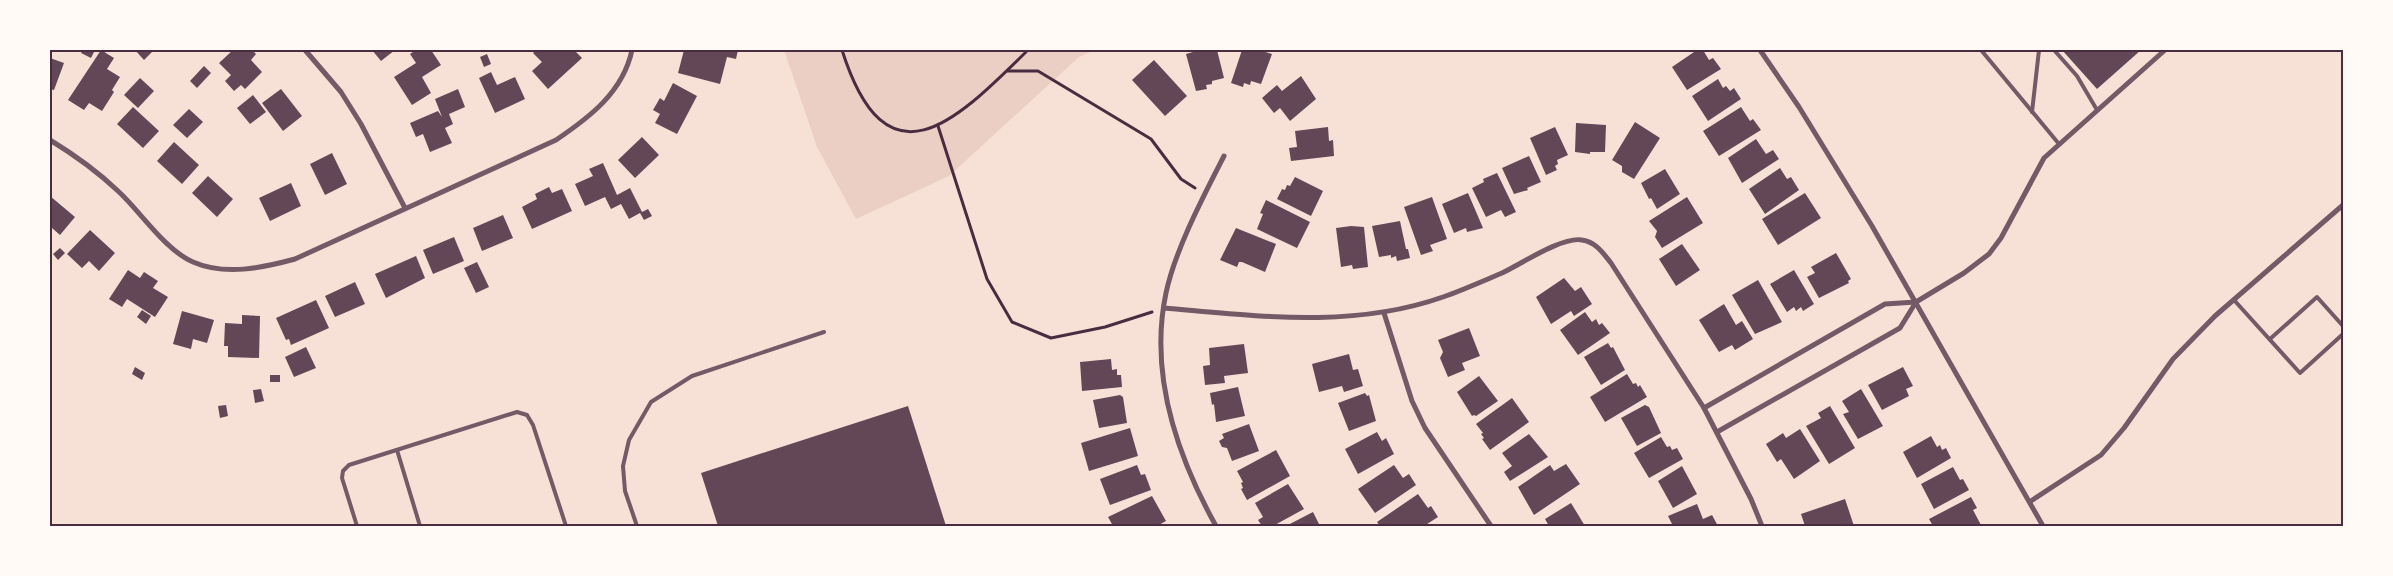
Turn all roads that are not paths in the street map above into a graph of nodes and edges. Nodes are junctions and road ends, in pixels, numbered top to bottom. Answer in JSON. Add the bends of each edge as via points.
{"nodes":[{"id":1,"x":305,"y":50,"type":"edge"},
{"id":2,"x":632,"y":50,"type":"edge"},
{"id":3,"x":1760,"y":50,"type":"edge"},
{"id":4,"x":1981,"y":50,"type":"edge"},
{"id":5,"x":2039,"y":50,"type":"edge"},
{"id":6,"x":2054,"y":50,"type":"edge"},
{"id":7,"x":2165,"y":50,"type":"edge"},
{"id":8,"x":2098,"y":110,"type":"junction"},
{"id":9,"x":2032,"y":112,"type":"junction"},
{"id":10,"x":50,"y":140,"type":"edge"},
{"id":11,"x":2059,"y":144,"type":"junction"},
{"id":12,"x":1224,"y":156,"type":"dead end"},
{"id":13,"x":2343,"y":205,"type":"edge"},
{"id":14,"x":405,"y":208,"type":"junction"},
{"id":15,"x":2234,"y":300,"type":"junction"},
{"id":16,"x":1916,"y":302,"type":"junction"},
{"id":17,"x":1164,"y":308,"type":"junction"},
{"id":18,"x":1384,"y":313,"type":"junction"},
{"id":19,"x":2343,"y":326,"type":"edge"},
{"id":20,"x":824,"y":332,"type":"dead end"},
{"id":21,"x":2343,"y":334,"type":"edge"},
{"id":22,"x":2270,"y":339,"type":"junction"},
{"id":23,"x":1704,"y":408,"type":"junction"},
{"id":24,"x":1717,"y":432,"type":"junction"},
{"id":25,"x":397,"y":450,"type":"junction"},
{"id":26,"x":2031,"y":501,"type":"junction"},
{"id":27,"x":357,"y":526,"type":"edge"},
{"id":28,"x":420,"y":526,"type":"edge"},
{"id":29,"x":566,"y":526,"type":"edge"},
{"id":30,"x":637,"y":526,"type":"edge"},
{"id":31,"x":1216,"y":526,"type":"edge"},
{"id":32,"x":1491,"y":526,"type":"edge"},
{"id":33,"x":1762,"y":526,"type":"edge"},
{"id":34,"x":2043,"y":526,"type":"edge"}],
"edges":[{"from":1,"to":14,"type":"street","via":[[342,92]]},
{"from":2,"to":14,"type":"street","via":[[621,80],[607,100],[588,118],[556,140]]},
{"from":3,"to":16,"type":"street","via":[[1804,116]]},
{"from":4,"to":9,"type":"lane"},
{"from":5,"to":9,"type":"lane"},
{"from":6,"to":8,"type":"lane","via":[[2077,76]]},
{"from":7,"to":8,"type":"street"},
{"from":8,"to":11,"type":"street"},
{"from":9,"to":11,"type":"lane"},
{"from":10,"to":14,"type":"street","via":[[116,189],[192,262],[216,268],[266,267],[294,259]]},
{"from":11,"to":16,"type":"street","via":[[2044,158],[1990,254]]},
{"from":12,"to":17,"type":"street","via":[[1178,257]]},
{"from":13,"to":15,"type":"street"},
{"from":15,"to":22,"type":"lane"},
{"from":15,"to":26,"type":"street","via":[[2173,359],[2101,455]]},
{"from":16,"to":23,"type":"street","via":[[1884,304]]},
{"from":16,"to":24,"type":"street","via":[[1900,328]]},
{"from":16,"to":26,"type":"street"},
{"from":17,"to":18,"type":"street","via":[[1310,319]]},
{"from":17,"to":31,"type":"street","via":[[1161,349],[1173,428],[1187,469]]},
{"from":18,"to":23,"type":"street","via":[[1445,297],[1564,243],[1590,242],[1612,263]]},
{"from":18,"to":32,"type":"street","via":[[1412,401],[1425,428]]},
{"from":19,"to":22,"type":"lane","via":[[2317,297]]},
{"from":20,"to":30,"type":"lane","via":[[692,376],[651,402],[630,440],[623,466],[625,491]]},
{"from":21,"to":22,"type":"lane","via":[[2300,373]]},
{"from":23,"to":24,"type":"street"},
{"from":24,"to":33,"type":"street"},
{"from":25,"to":27,"type":"lane","via":[[349,465],[343,471],[342,478]]},
{"from":25,"to":28,"type":"lane"},
{"from":25,"to":29,"type":"lane","via":[[517,412],[527,415]]},
{"from":26,"to":34,"type":"street"}]}
